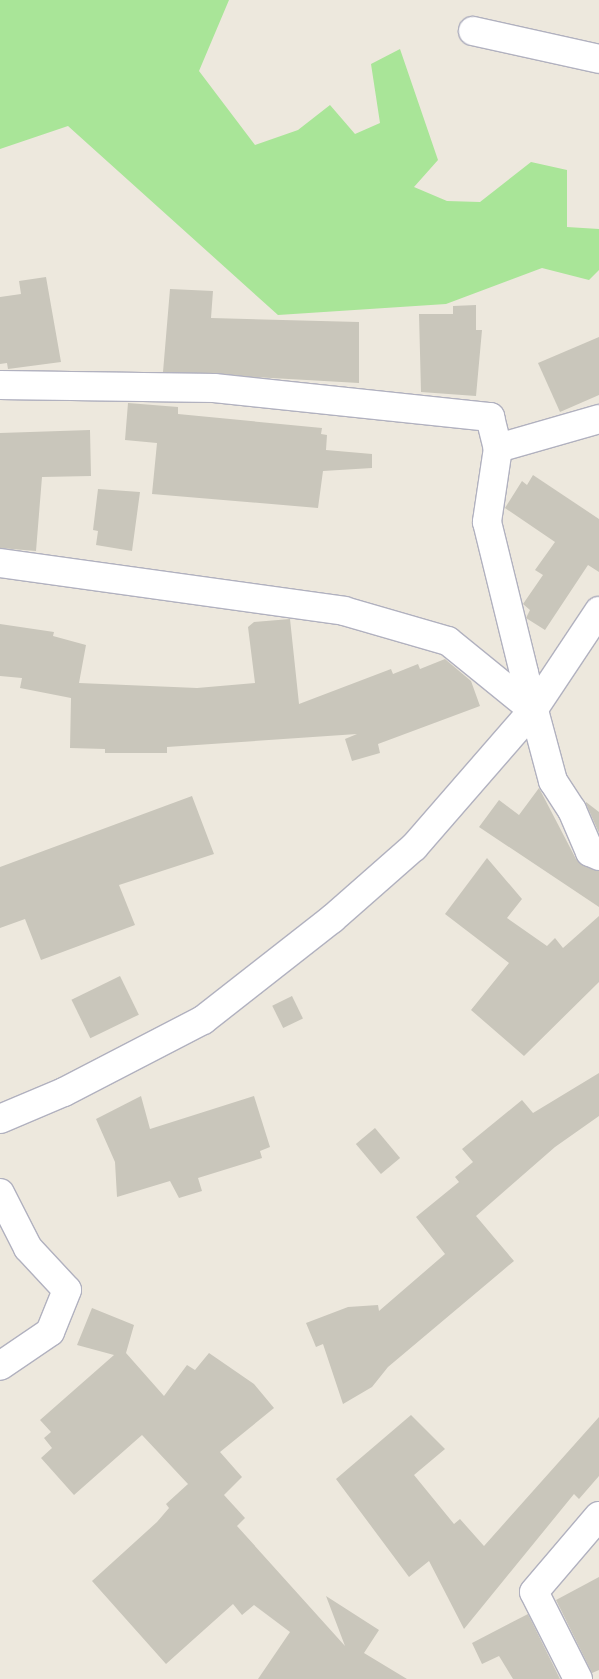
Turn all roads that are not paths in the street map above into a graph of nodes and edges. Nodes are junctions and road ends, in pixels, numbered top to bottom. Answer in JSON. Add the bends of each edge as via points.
{"nodes":[{"id":1,"x":473,"y":31,"type":"dead end"},
{"id":2,"x":599,"y":59,"type":"edge"},
{"id":3,"x":0,"y":385,"type":"edge"},
{"id":4,"x":599,"y":419,"type":"edge"},
{"id":5,"x":498,"y":448,"type":"junction"},
{"id":6,"x":0,"y":563,"type":"edge"},
{"id":7,"x":599,"y":611,"type":"edge"},
{"id":8,"x":533,"y":710,"type":"junction"},
{"id":9,"x":599,"y":856,"type":"edge"},
{"id":10,"x":0,"y":1119,"type":"edge"},
{"id":11,"x":0,"y":1193,"type":"edge"},
{"id":12,"x":0,"y":1366,"type":"edge"},
{"id":13,"x":599,"y":1516,"type":"edge"},
{"id":14,"x":578,"y":1679,"type":"edge"}],
"edges":[{"from":1,"to":2,"type":"street"},
{"from":3,"to":5,"type":"street","via":[[214,388],[490,417]]},
{"from":4,"to":5,"type":"street"},
{"from":5,"to":8,"type":"street","via":[[488,522]]},
{"from":6,"to":8,"type":"street","via":[[344,610],[448,641]]},
{"from":7,"to":8,"type":"street"},
{"from":8,"to":9,"type":"street","via":[[553,781],[572,810],[590,852]]},
{"from":8,"to":10,"type":"street","via":[[414,847],[332,919],[202,1020],[64,1092]]},
{"from":11,"to":12,"type":"street","via":[[28,1248],[67,1290],[50,1332]]},
{"from":13,"to":14,"type":"street","via":[[534,1592]]}]}
